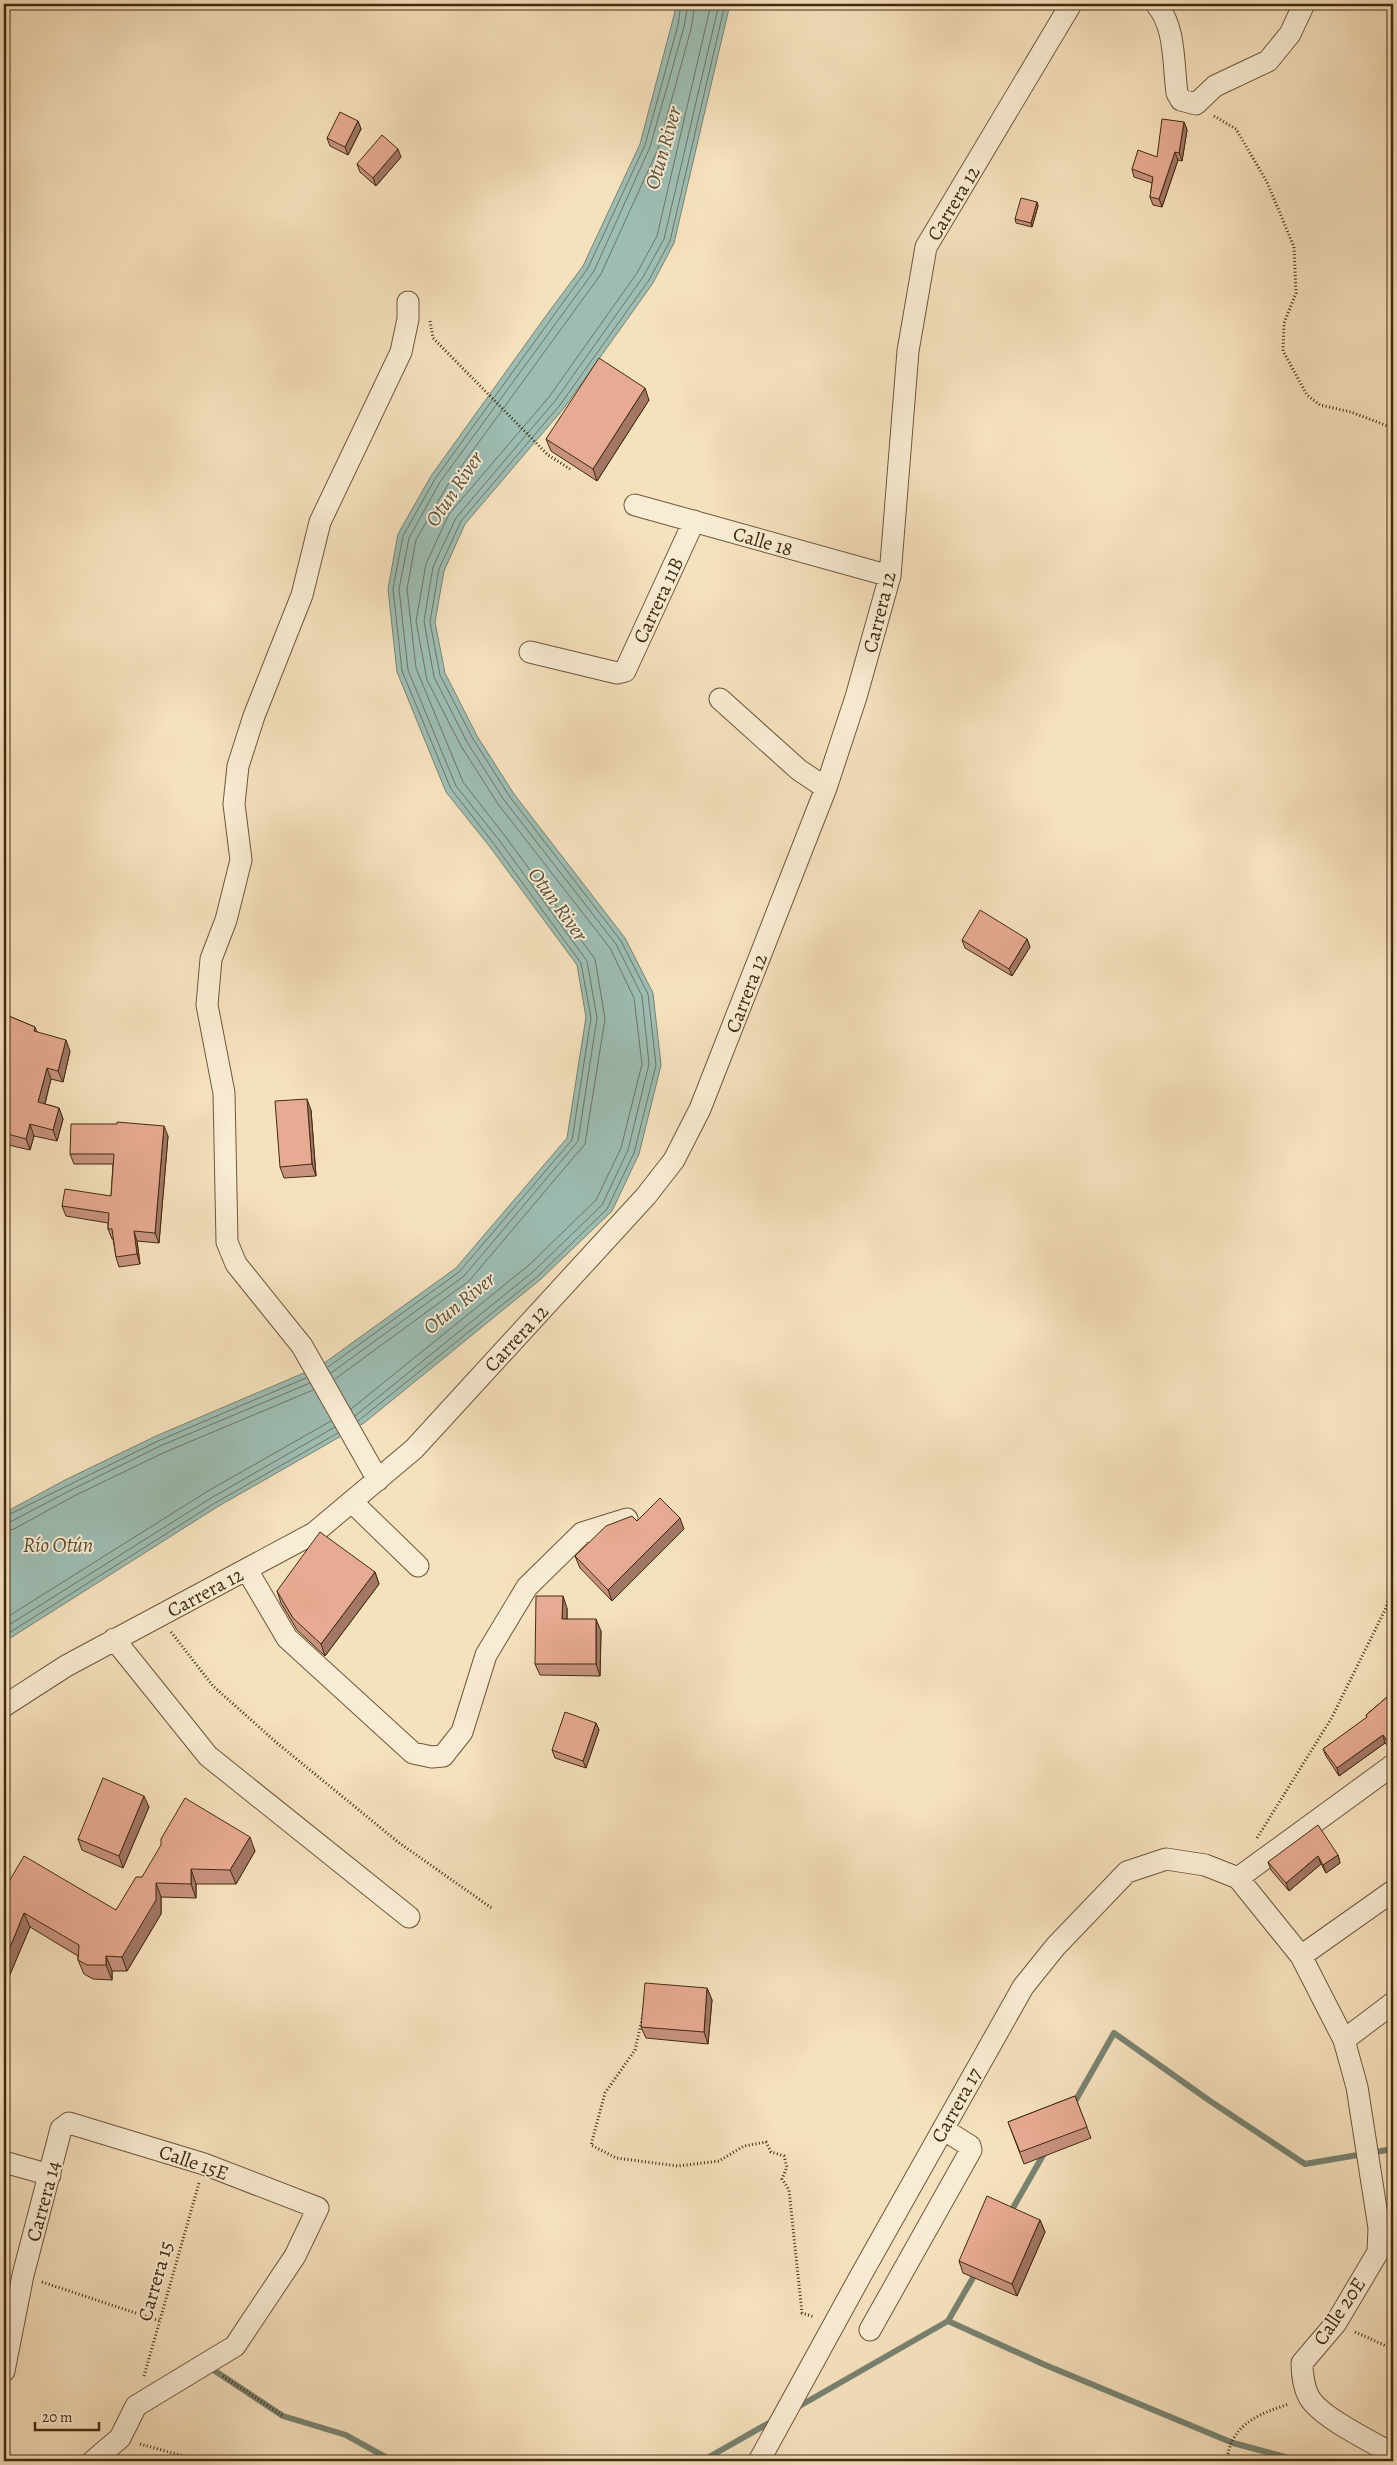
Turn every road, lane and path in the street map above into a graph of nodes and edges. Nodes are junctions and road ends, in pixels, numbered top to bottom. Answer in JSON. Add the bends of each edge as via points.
{"nodes":[{"id":1,"x":1071,"y":4,"type":"edge"},
{"id":2,"x":1156,"y":4,"type":"edge"},
{"id":3,"x":1304,"y":4,"type":"edge"},
{"id":4,"x":1196,"y":104,"type":"junction"},
{"id":5,"x":408,"y":302,"type":"joint"},
{"id":6,"x":1393,"y":428,"type":"edge"},
{"id":7,"x":570,"y":469,"type":"edge"},
{"id":8,"x":635,"y":505,"type":"dead end"},
{"id":9,"x":694,"y":522,"type":"junction"},
{"id":10,"x":890,"y":576,"type":"junction"},
{"id":11,"x":530,"y":652,"type":"dead end"},
{"id":12,"x":720,"y":699,"type":"dead end"},
{"id":13,"x":826,"y":788,"type":"junction"},
{"id":14,"x":378,"y":1480,"type":"junction"},
{"id":15,"x":352,"y":1502,"type":"junction"},
{"id":16,"x":627,"y":1519,"type":"edge"},
{"id":17,"x":418,"y":1566,"type":"dead end"},
{"id":18,"x":247,"y":1570,"type":"junction"},
{"id":19,"x":1393,"y":1581,"type":"edge"},
{"id":20,"x":158,"y":1616,"type":"junction"},
{"id":21,"x":114,"y":1639,"type":"junction"},
{"id":22,"x":4,"y":1706,"type":"edge"},
{"id":23,"x":1392,"y":1769,"type":"edge"},
{"id":24,"x":1253,"y":1846,"type":"dead end"},
{"id":25,"x":1238,"y":1878,"type":"junction"},
{"id":26,"x":1393,"y":1891,"type":"edge"},
{"id":27,"x":493,"y":1909,"type":"dead end"},
{"id":28,"x":409,"y":1917,"type":"dead end"},
{"id":29,"x":1301,"y":1956,"type":"junction"},
{"id":30,"x":1393,"y":2003,"type":"edge"},
{"id":31,"x":644,"y":2008,"type":"edge"},
{"id":32,"x":1344,"y":2040,"type":"junction"},
{"id":33,"x":69,"y":2123,"type":"joint"},
{"id":34,"x":943,"y":2129,"type":"junction"},
{"id":35,"x":4,"y":2162,"type":"edge"},
{"id":36,"x":204,"y":2164,"type":"junction"},
{"id":37,"x":50,"y":2175,"type":"junction"},
{"id":38,"x":1386,"y":2246,"type":"edge"},
{"id":39,"x":23,"y":2275,"type":"junction"},
{"id":40,"x":160,"y":2321,"type":"junction"},
{"id":41,"x":834,"y":2324,"type":"junction"},
{"id":42,"x":1336,"y":2324,"type":"junction"},
{"id":43,"x":870,"y":2330,"type":"dead end"},
{"id":44,"x":1393,"y":2349,"type":"edge"},
{"id":45,"x":204,"y":2364,"type":"junction"},
{"id":46,"x":4,"y":2371,"type":"edge"},
{"id":47,"x":1309,"y":2398,"type":"junction"},
{"id":48,"x":136,"y":2406,"type":"junction"},
{"id":49,"x":283,"y":2416,"type":"dead end"},
{"id":50,"x":120,"y":2438,"type":"junction"},
{"id":51,"x":1393,"y":2454,"type":"edge"},
{"id":52,"x":93,"y":2461,"type":"edge"},
{"id":53,"x":202,"y":2461,"type":"edge"},
{"id":54,"x":760,"y":2461,"type":"edge"},
{"id":55,"x":1227,"y":2461,"type":"edge"}],
"edges":[{"from":1,"to":10,"type":"street","name":"Carrera 12","via":[[926,247],[908,351]]},
{"from":2,"to":4,"type":"street","via":[[1168,21],[1178,93],[1181,100]]},
{"from":3,"to":4,"type":"street","via":[[1290,34],[1268,61],[1215,86]]},
{"from":4,"to":6,"type":"path","via":[[1236,129],[1280,209],[1294,247],[1296,292],[1284,323],[1283,351],[1307,395],[1320,405],[1351,412]]},
{"from":5,"to":7,"type":"path","via":[[427,308],[433,338],[548,455]]},
{"from":5,"to":14,"type":"street","via":[[401,352],[320,522],[302,594],[238,766],[234,804],[241,860],[226,920],[211,959],[207,1004],[224,1093],[227,1242],[236,1264],[302,1346]]},
{"from":8,"to":9,"type":"street","name":"Calle 18"},
{"from":9,"to":10,"type":"street","name":"Calle 18"},
{"from":9,"to":11,"type":"street","name":"Carrera 11B","via":[[625,671],[617,673]]},
{"from":10,"to":13,"type":"street","name":"Carrera 12"},
{"from":12,"to":13,"type":"street","via":[[798,770]]},
{"from":13,"to":14,"type":"street","name":"Carrera 12","via":[[700,1110],[674,1160],[646,1196],[427,1434]]},
{"from":14,"to":15,"type":"street","name":"Carrera 12"},
{"from":15,"to":17,"type":"street"},
{"from":15,"to":18,"type":"street","name":"Carrera 12","via":[[314,1533]]},
{"from":16,"to":18,"type":"street","via":[[582,1533],[527,1587],[486,1655],[462,1732],[443,1756],[437,1757],[413,1753],[287,1638]]},
{"from":18,"to":20,"type":"street","name":"Carrera 12"},
{"from":19,"to":24,"type":"path","via":[[1386,1608],[1331,1718],[1264,1823]]},
{"from":20,"to":21,"type":"street","name":"Carrera 12"},
{"from":20,"to":27,"type":"path","via":[[213,1686],[276,1743],[398,1842]]},
{"from":21,"to":22,"type":"street","name":"Carrera 12"},
{"from":21,"to":28,"type":"street","via":[[208,1756]]},
{"from":23,"to":25,"type":"street"},
{"from":25,"to":29,"type":"street","name":"Calle 20E"},
{"from":25,"to":34,"type":"street","name":"Carrera 17","via":[[1205,1865],[1166,1860],[1127,1872],[1056,1946],[1023,1987]]},
{"from":26,"to":29,"type":"street"},
{"from":29,"to":32,"type":"street","name":"Calle 20E"},
{"from":30,"to":32,"type":"street"},
{"from":31,"to":41,"type":"path","via":[[635,2050],[605,2093],[591,2145],[616,2158],[678,2166],[719,2161],[744,2146],[766,2142],[771,2152],[784,2156],[787,2167],[782,2180],[789,2190],[802,2313]]},
{"from":32,"to":38,"type":"street","name":"Calle 20E","via":[[1358,2096],[1379,2228]]},
{"from":33,"to":36,"type":"street","name":"Calle 15E"},
{"from":33,"to":37,"type":"street","name":"Carrera 14","via":[[62,2130]]},
{"from":34,"to":41,"type":"street","name":"Carrera 17"},
{"from":34,"to":43,"type":"street","via":[[970,2146],[971,2150]]},
{"from":35,"to":37,"type":"street"},
{"from":36,"to":40,"type":"path","name":"Carrera 15"},
{"from":36,"to":45,"type":"street","name":"Calle 15E","via":[[318,2208],[295,2256],[235,2346]]},
{"from":37,"to":39,"type":"street","name":"Carrera 14"},
{"from":38,"to":42,"type":"street","name":"Calle 20E"},
{"from":39,"to":40,"type":"path"},
{"from":39,"to":46,"type":"street","name":"Carrera 14"},
{"from":40,"to":48,"type":"path","name":"Carrera 15"},
{"from":41,"to":54,"type":"street","name":"Carrera 17"},
{"from":42,"to":44,"type":"path"},
{"from":42,"to":47,"type":"street","name":"Calle 20E","via":[[1302,2363]]},
{"from":45,"to":48,"type":"street"},
{"from":45,"to":49,"type":"path"},
{"from":47,"to":51,"type":"street","via":[[1334,2421]]},
{"from":47,"to":55,"type":"path","via":[[1245,2423],[1238,2429]]},
{"from":48,"to":50,"type":"street"},
{"from":50,"to":52,"type":"street"},
{"from":50,"to":53,"type":"path"}]}
